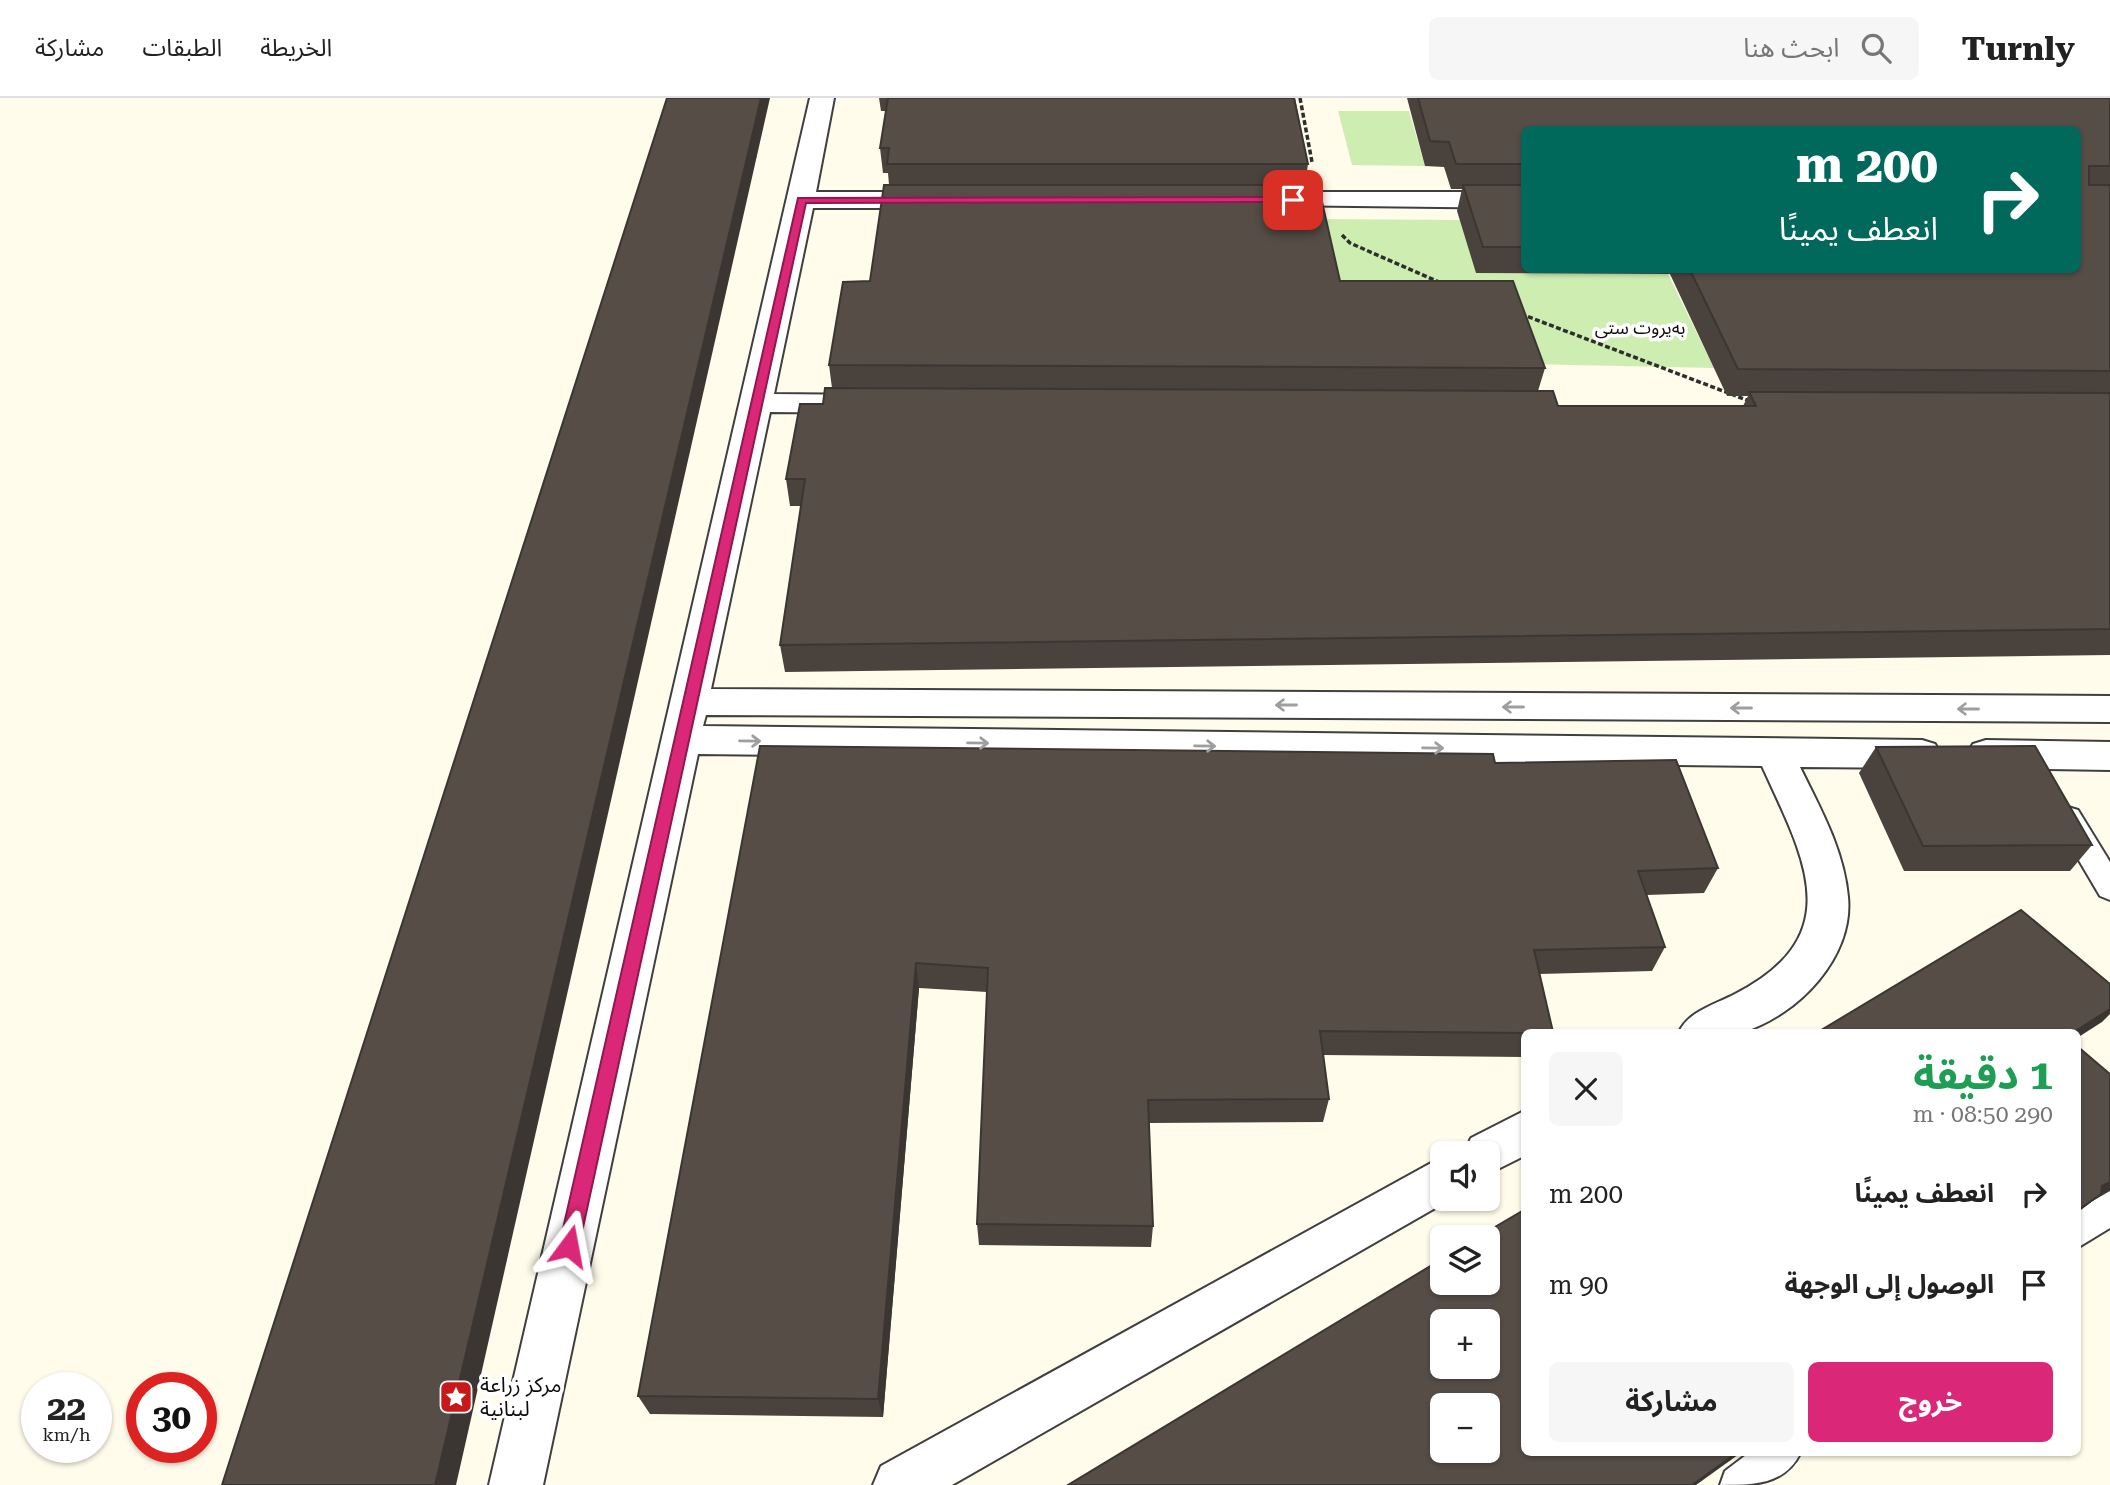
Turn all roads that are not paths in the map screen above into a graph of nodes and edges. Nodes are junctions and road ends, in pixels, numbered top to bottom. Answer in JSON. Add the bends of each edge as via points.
{"nodes":[{"id":1,"x":822,"y":98,"type":"edge"},
{"id":2,"x":802,"y":200,"type":"junction"},
{"id":3,"x":956,"y":200,"type":"edge"},
{"id":4,"x":1250,"y":200,"type":"edge"},
{"id":5,"x":1521,"y":200,"type":"edge"},
{"id":6,"x":756,"y":403,"type":"junction"},
{"id":7,"x":910,"y":404,"type":"edge"},
{"id":8,"x":690,"y":702,"type":"junction"},
{"id":9,"x":1355,"y":706,"type":"junction"},
{"id":10,"x":2007,"y":709,"type":"junction"},
{"id":11,"x":2110,"y":709,"type":"edge"},
{"id":12,"x":682,"y":740,"type":"junction"},
{"id":13,"x":1363,"y":748,"type":"junction"},
{"id":14,"x":1774,"y":752,"type":"junction"},
{"id":15,"x":2110,"y":756,"type":"edge"},
{"id":16,"x":2045,"y":777,"type":"junction"},
{"id":17,"x":2110,"y":888,"type":"edge"},
{"id":18,"x":1706,"y":1029,"type":"edge"},
{"id":19,"x":1521,"y":1134,"type":"edge"},
{"id":20,"x":1500,"y":1146,"type":"edge"},
{"id":21,"x":1430,"y":1186,"type":"edge"},
{"id":22,"x":2110,"y":1207,"type":"edge"},
{"id":23,"x":2081,"y":1228,"type":"edge"},
{"id":24,"x":1777,"y":1456,"type":"edge"},
{"id":25,"x":516,"y":1485,"type":"edge"},
{"id":26,"x":900,"y":1485,"type":"edge"},
{"id":27,"x":1739,"y":1485,"type":"edge"}],
"edges":[{"from":1,"to":2,"type":"street"},
{"from":2,"to":3,"type":"street"},
{"from":2,"to":6,"type":"street"},
{"from":4,"to":5,"type":"street"},
{"from":6,"to":7,"type":"street"},
{"from":6,"to":8,"type":"street"},
{"from":9,"to":8,"type":"street","one_way":true},
{"from":8,"to":12,"type":"street"},
{"from":10,"to":9,"type":"street","one_way":true},
{"from":9,"to":13,"type":"street"},
{"from":10,"to":11,"type":"street"},
{"from":10,"to":16,"type":"street"},
{"from":12,"to":13,"type":"street","one_way":true},
{"from":12,"to":25,"type":"street"},
{"from":13,"to":14,"type":"street","one_way":true},
{"from":14,"to":16,"type":"street"},
{"from":14,"to":18,"type":"street","via":[[1828,878],[1830,908],[1825,936],[1810,961],[1788,983]]},
{"from":15,"to":16,"type":"street"},
{"from":16,"to":17,"type":"lane"},
{"from":19,"to":20,"type":"street"},
{"from":21,"to":26,"type":"street"},
{"from":22,"to":23,"type":"lane"},
{"from":24,"to":27,"type":"lane"}]}
